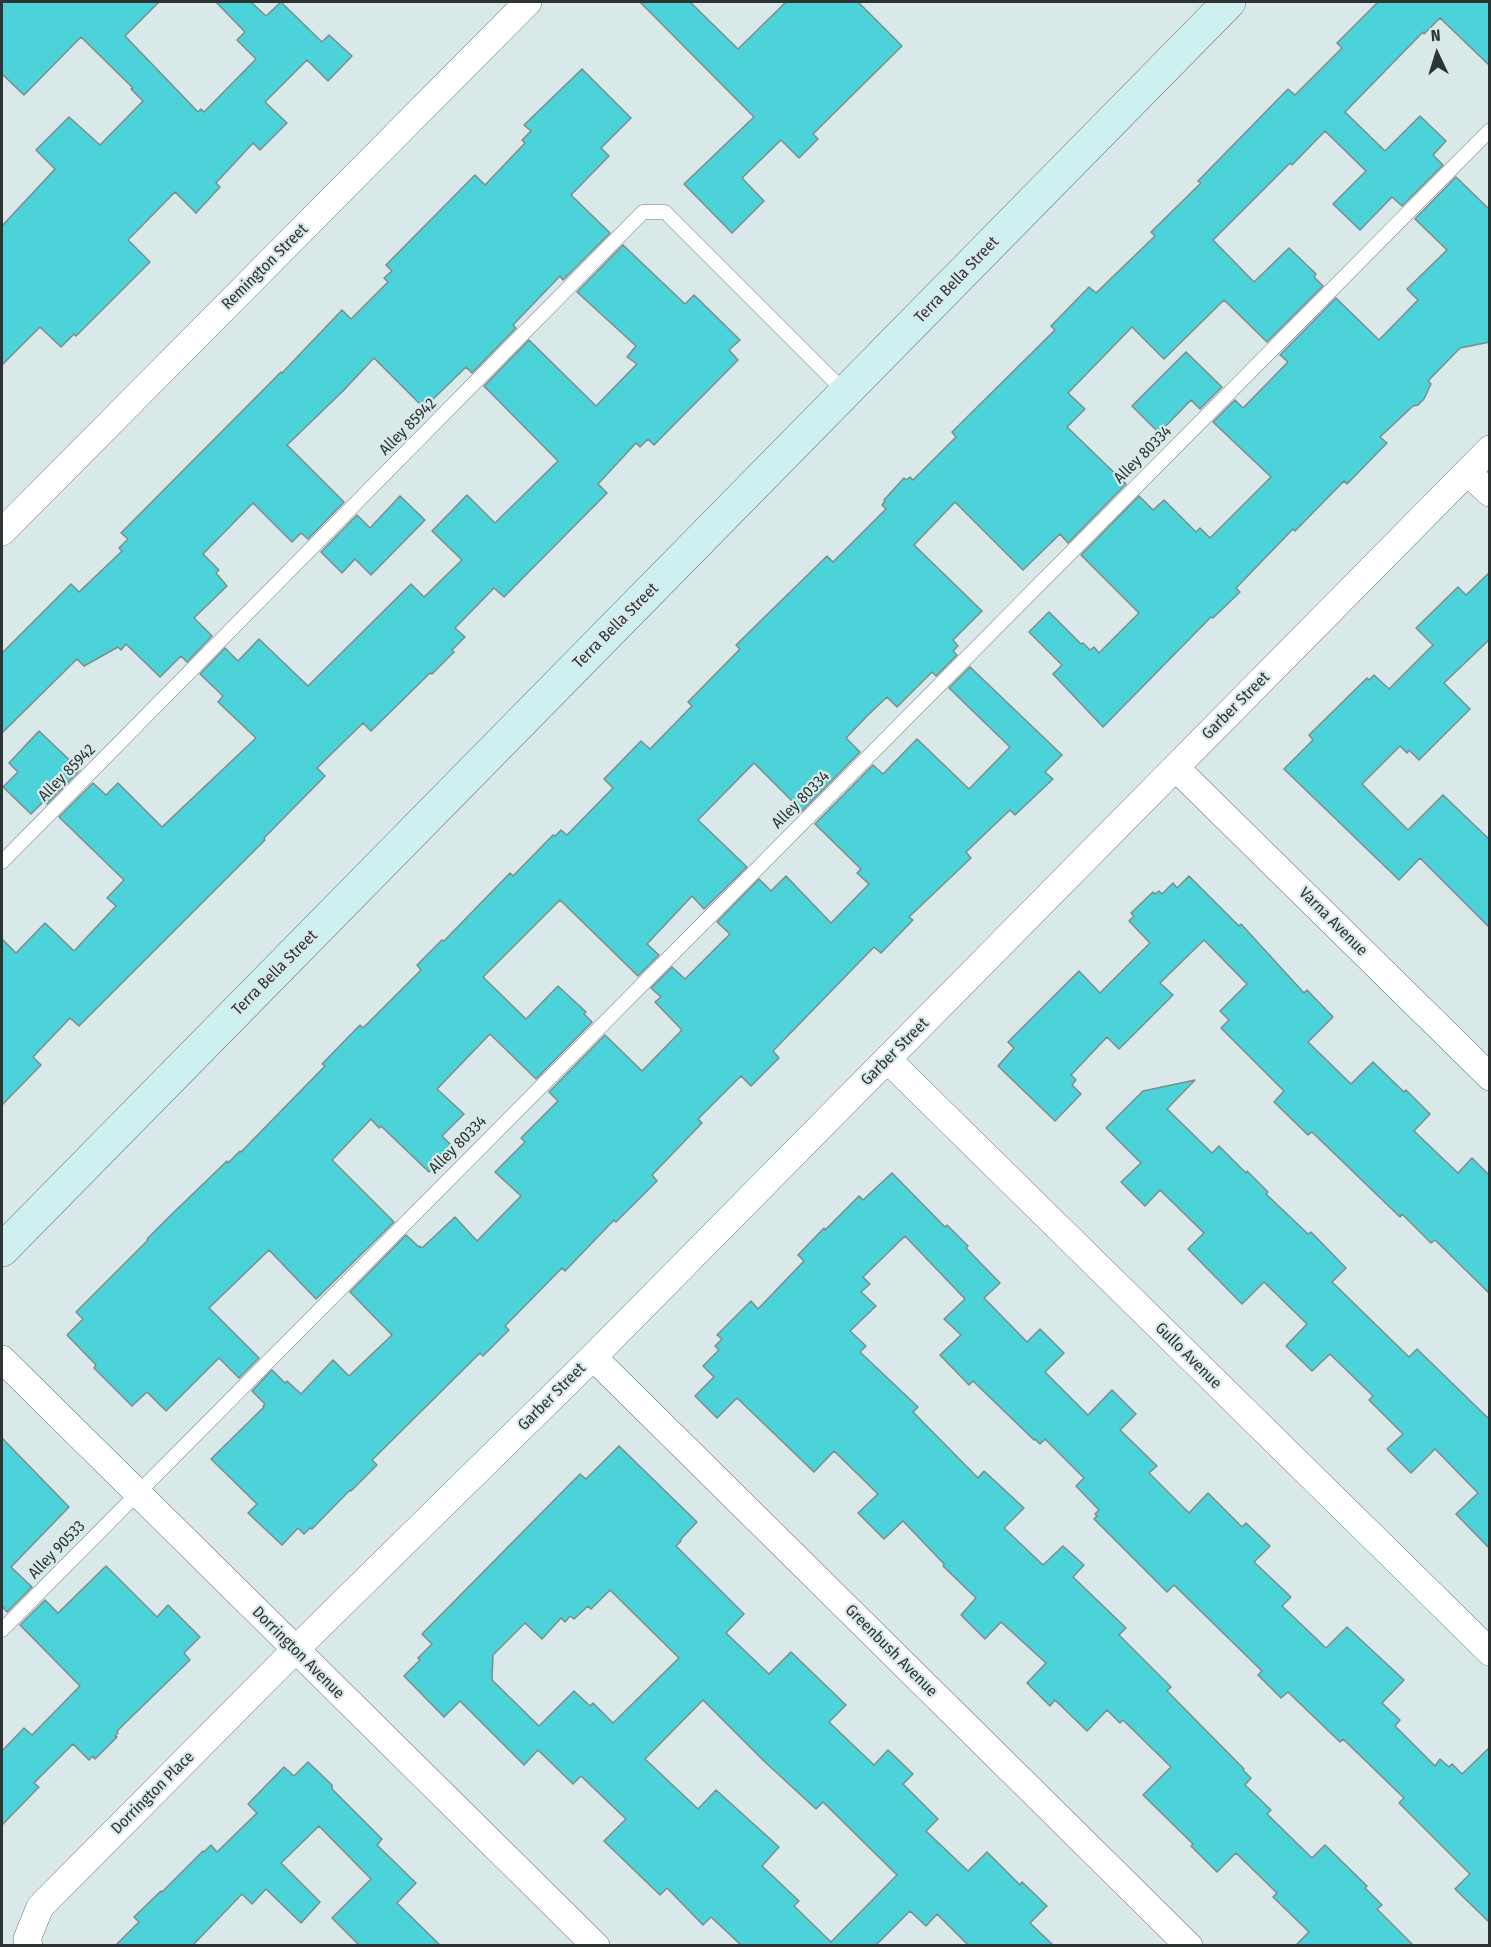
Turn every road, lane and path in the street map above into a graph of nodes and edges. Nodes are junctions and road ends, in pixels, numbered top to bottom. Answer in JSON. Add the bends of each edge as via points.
{"nodes":[{"id":1,"x":528,"y":2,"type":"edge"},
{"id":2,"x":1229,"y":2,"type":"edge"},
{"id":3,"x":1490,"y":130,"type":"edge"},
{"id":4,"x":846,"y":393,"type":"junction"},
{"id":5,"x":1490,"y":449,"type":"edge"},
{"id":6,"x":1467,"y":471,"type":"junction"},
{"id":7,"x":1490,"y":493,"type":"edge"},
{"id":8,"x":2,"y":532,"type":"edge"},
{"id":9,"x":1176,"y":768,"type":"junction"},
{"id":10,"x":2,"y":862,"type":"edge"},
{"id":11,"x":887,"y":1059,"type":"junction"},
{"id":12,"x":1490,"y":1077,"type":"edge"},
{"id":13,"x":2,"y":1250,"type":"edge"},
{"id":14,"x":592,"y":1357,"type":"junction"},
{"id":15,"x":2,"y":1359,"type":"edge"},
{"id":16,"x":136,"y":1493,"type":"junction"},
{"id":17,"x":2,"y":1630,"type":"edge"},
{"id":18,"x":295,"y":1650,"type":"junction"},
{"id":19,"x":1490,"y":1652,"type":"edge"},
{"id":20,"x":29,"y":1946,"type":"edge"},
{"id":21,"x":596,"y":1946,"type":"edge"},
{"id":22,"x":1189,"y":1946,"type":"edge"}],
"edges":[{"from":1,"to":8,"type":"street","name":"Remington Street"},
{"from":2,"to":4,"type":"main road","name":"Terra Bella Street"},
{"from":3,"to":16,"type":"lane","name":"Alley 80334"},
{"from":4,"to":10,"type":"lane","name":"Alley 85942","via":[[665,212],[644,212]]},
{"from":4,"to":13,"type":"main road","name":"Terra Bella Street"},
{"from":5,"to":6,"type":"street","name":"Garber Street"},
{"from":6,"to":7,"type":"street"},
{"from":6,"to":9,"type":"street","name":"Garber Street"},
{"from":9,"to":11,"type":"street","name":"Garber Street"},
{"from":9,"to":12,"type":"street","name":"Varna Avenue"},
{"from":11,"to":14,"type":"street","name":"Garber Street"},
{"from":11,"to":19,"type":"street","name":"Gullo Avenue"},
{"from":14,"to":18,"type":"street","name":"Garber Street"},
{"from":14,"to":22,"type":"street","name":"Greenbush Avenue"},
{"from":15,"to":16,"type":"street","name":"Dorrington Avenue"},
{"from":16,"to":17,"type":"lane","name":"Alley 90533"},
{"from":16,"to":18,"type":"street","name":"Dorrington Avenue"},
{"from":18,"to":20,"type":"street","name":"Dorrington Place","via":[[40,1907],[27,1939]]},
{"from":18,"to":21,"type":"street","name":"Dorrington Avenue"}]}
